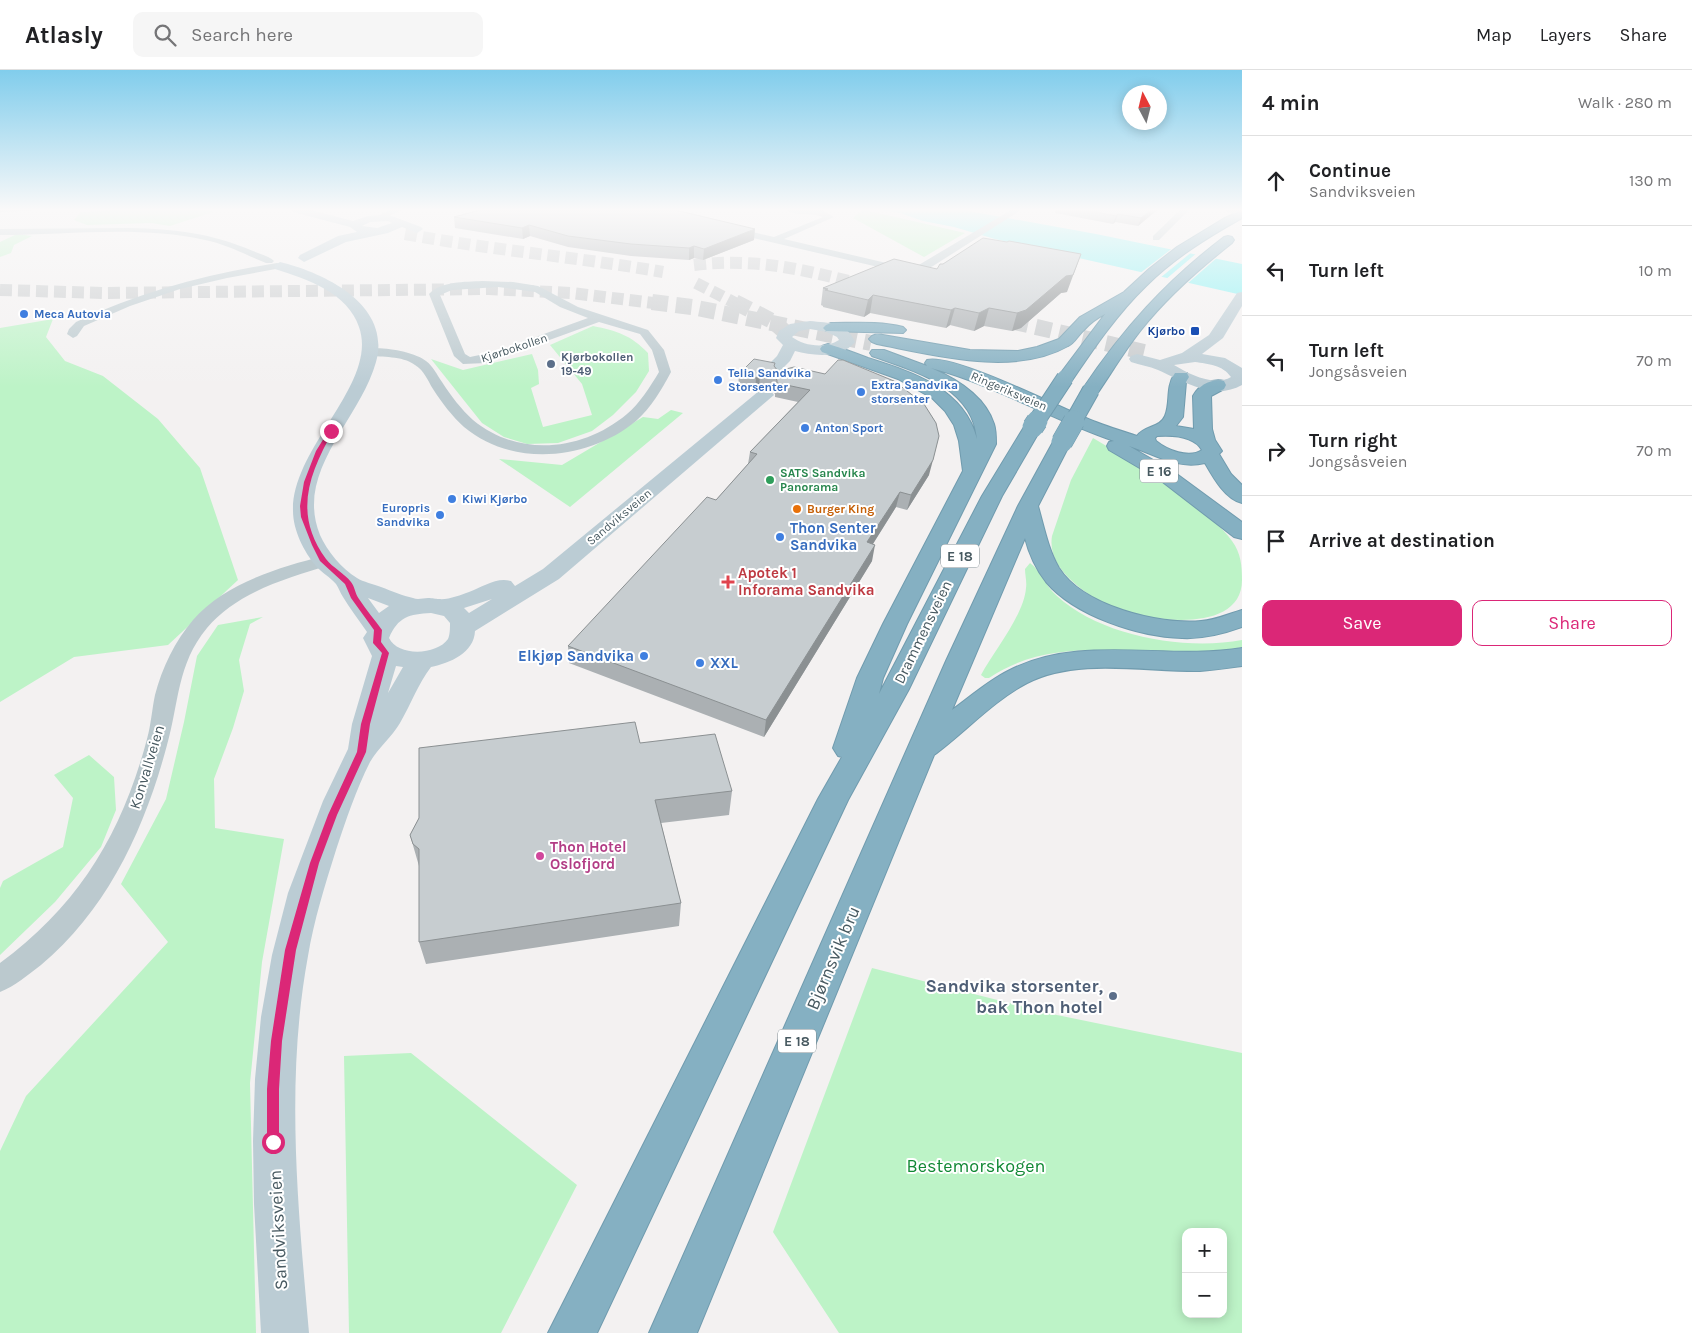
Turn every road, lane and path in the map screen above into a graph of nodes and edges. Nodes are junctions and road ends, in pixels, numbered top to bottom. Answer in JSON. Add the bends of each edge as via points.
{"nodes":[{"id":1,"x":251,"y":269,"type":"edge"},
{"id":2,"x":301,"y":269,"type":"edge"},
{"id":3,"x":900,"y":269,"type":"edge"},
{"id":4,"x":919,"y":269,"type":"edge"},
{"id":5,"x":1160,"y":269,"type":"edge"},
{"id":6,"x":1190,"y":269,"type":"edge"},
{"id":7,"x":1132,"y":292,"type":"junction"},
{"id":8,"x":1237,"y":302,"type":"edge"},
{"id":9,"x":784,"y":315,"type":"tunnel mouth"},
{"id":10,"x":599,"y":318,"type":"junction"},
{"id":11,"x":810,"y":325,"type":"junction"},
{"id":12,"x":1078,"y":326,"type":"junction"},
{"id":13,"x":831,"y":328,"type":"junction"},
{"id":14,"x":73,"y":334,"type":"dead end"},
{"id":15,"x":1215,"y":338,"type":"junction"},
{"id":16,"x":791,"y":343,"type":"junction"},
{"id":17,"x":872,"y":346,"type":"junction"},
{"id":18,"x":825,"y":349,"type":"junction"},
{"id":19,"x":372,"y":352,"type":"junction"},
{"id":20,"x":1140,"y":355,"type":"tunnel mouth"},
{"id":21,"x":1177,"y":361,"type":"junction"},
{"id":22,"x":1181,"y":377,"type":"junction"},
{"id":23,"x":1232,"y":377,"type":"edge"},
{"id":24,"x":765,"y":385,"type":"junction"},
{"id":25,"x":1070,"y":418,"type":"junction"},
{"id":26,"x":1155,"y":436,"type":"junction"},
{"id":27,"x":1208,"y":449,"type":"junction"},
{"id":28,"x":1174,"y":457,"type":"junction"},
{"id":29,"x":972,"y":470,"type":"junction"},
{"id":30,"x":1242,"y":498,"type":"edge"},
{"id":31,"x":1028,"y":506,"type":"junction"},
{"id":32,"x":1242,"y":531,"type":"edge"},
{"id":33,"x":324,"y":561,"type":"junction"},
{"id":34,"x":348,"y":583,"type":"junction"},
{"id":35,"x":414,"y":607,"type":"junction"},
{"id":36,"x":441,"y":607,"type":"junction"},
{"id":37,"x":1242,"y":618,"type":"edge"},
{"id":38,"x":464,"y":627,"type":"junction"},
{"id":39,"x":382,"y":642,"type":"junction"},
{"id":40,"x":1242,"y":657,"type":"edge"},
{"id":41,"x":422,"y":660,"type":"junction"},
{"id":42,"x":863,"y":729,"type":"junction"},
{"id":43,"x":921,"y":749,"type":"junction"},
{"id":44,"x":362,"y":752,"type":"junction"},
{"id":45,"x":0,"y":979,"type":"edge"},
{"id":46,"x":285,"y":1333,"type":"edge"},
{"id":47,"x":572,"y":1333,"type":"edge"},
{"id":48,"x":673,"y":1333,"type":"edge"}],
"edges":[{"from":1,"to":14,"type":"street","via":[[142,298],[80,324]]},
{"from":2,"to":19,"type":"main road","via":[[342,294],[355,306],[370,328]]},
{"from":3,"to":4,"type":"street","via":[[913,272]]},
{"from":5,"to":7,"type":"highway","number":"E 18"},
{"from":6,"to":31,"type":"highway","number":"E 18","bridge":true,"via":[[1162,295],[1114,352]]},
{"from":7,"to":12,"type":"highway","number":"E 18"},
{"from":7,"to":42,"type":"highway","name":"Drammensveien","number":"E 18","bridge":true,"via":[[1087,346],[1033,426],[992,496],[895,689]]},
{"from":8,"to":15,"type":"main road"},
{"from":9,"to":11,"type":"main road"},
{"from":10,"to":10,"type":"street","name":"Kjørbokollen","via":[[561,304],[544,291],[532,287],[454,286],[441,288],[434,294],[460,356],[467,361],[498,355]]},
{"from":10,"to":19,"type":"street","name":"Kjørbokollen","via":[[644,332],[662,358],[665,372],[631,418],[600,438],[555,452],[531,451],[476,429],[454,408],[421,362],[397,354]]},
{"from":11,"to":13,"type":"main road"},
{"from":11,"to":16,"type":"main road","via":[[785,332],[784,338]]},
{"from":12,"to":13,"type":"highway","number":"E 18","via":[[1042,338],[998,342],[869,327]]},
{"from":12,"to":17,"type":"highway","number":"E 18","via":[[1064,343],[1020,354],[968,354]]},
{"from":13,"to":18,"type":"main road","name":"Sandviksveien","via":[[844,334],[847,342]]},
{"from":15,"to":21,"type":"main road"},
{"from":15,"to":23,"type":"main road"},
{"from":16,"to":18,"type":"main road"},
{"from":16,"to":24,"type":"main road","name":"Sandviksveien"},
{"from":17,"to":25,"type":"highway","name":"Ringeriksveien","number":"E 16","via":[[978,377]]},
{"from":17,"to":26,"type":"highway","name":"Ringeriksveien","number":"E 16","via":[[923,354],[990,371]]},
{"from":17,"to":29,"type":"highway","number":"E 18","via":[[939,378],[973,403],[988,433],[987,444]]},
{"from":18,"to":24,"type":"main road","name":"Sandviksveien"},
{"from":18,"to":29,"type":"highway","via":[[888,368],[938,395],[954,410],[963,425]]},
{"from":19,"to":33,"type":"main road","via":[[358,387],[319,451],[305,491],[304,517]]},
{"from":20,"to":21,"type":"main road"},
{"from":21,"to":22,"type":"main road"},
{"from":21,"to":23,"type":"main road"},
{"from":22,"to":23,"type":"main road","via":[[1206,384]]},
{"from":22,"to":26,"type":"highway","via":[[1174,417]]},
{"from":23,"to":27,"type":"highway","via":[[1202,396],[1203,428]]},
{"from":24,"to":36,"type":"main road","name":"Sandviksveien","via":[[511,581],[487,594]]},
{"from":24,"to":38,"type":"main road","name":"Sandviksveien","via":[[546,577]]},
{"from":25,"to":26,"type":"highway","name":"Ringeriksveien","number":"E 16"},
{"from":25,"to":32,"type":"highway","number":"E 16","via":[[1167,476]]},
{"from":26,"to":27,"type":"highway","number":"E 16","via":[[1186,433]]},
{"from":26,"to":28,"type":"highway","number":"E 16"},
{"from":27,"to":28,"type":"highway","number":"E 16","via":[[1196,459]]},
{"from":27,"to":30,"type":"highway","via":[[1223,477]]},
{"from":28,"to":32,"type":"highway","via":[[1236,518]]},
{"from":29,"to":42,"type":"highway","number":"E 18","via":[[874,669]]},
{"from":31,"to":37,"type":"highway","via":[[1045,563],[1053,576],[1093,606],[1136,622],[1188,630],[1221,626]]},
{"from":31,"to":43,"type":"highway","name":"Bjørnsvik bru","number":"E 18"},
{"from":33,"to":34,"type":"main road"},
{"from":33,"to":45,"type":"street","name":"Konvallveien","via":[[264,581],[232,598],[205,618],[185,646],[168,687],[157,746],[130,823],[93,888],[66,923]]},
{"from":34,"to":35,"type":"main road"},
{"from":34,"to":39,"type":"main road"},
{"from":35,"to":36,"type":"main road"},
{"from":35,"to":39,"type":"main road","via":[[391,616]]},
{"from":36,"to":38,"type":"main road","via":[[457,614]]},
{"from":38,"to":41,"type":"main road","via":[[463,636],[454,647]]},
{"from":39,"to":41,"type":"main road","via":[[402,660]]},
{"from":39,"to":44,"type":"main road","name":"Sandviksveien","via":[[377,690],[366,724]]},
{"from":40,"to":43,"type":"highway","number":"E 18","via":[[1200,662],[1128,659],[1052,664],[1018,676]]},
{"from":41,"to":44,"type":"main road","name":"Sandviksveien","via":[[385,725]]},
{"from":42,"to":47,"type":"highway","number":"E 18"},
{"from":43,"to":48,"type":"highway","name":"Bjørnsvik bru","number":"E 18"},
{"from":44,"to":46,"type":"main road","name":"Sandviksveien","via":[[314,863],[290,950],[280,1008],[273,1142]]}]}
